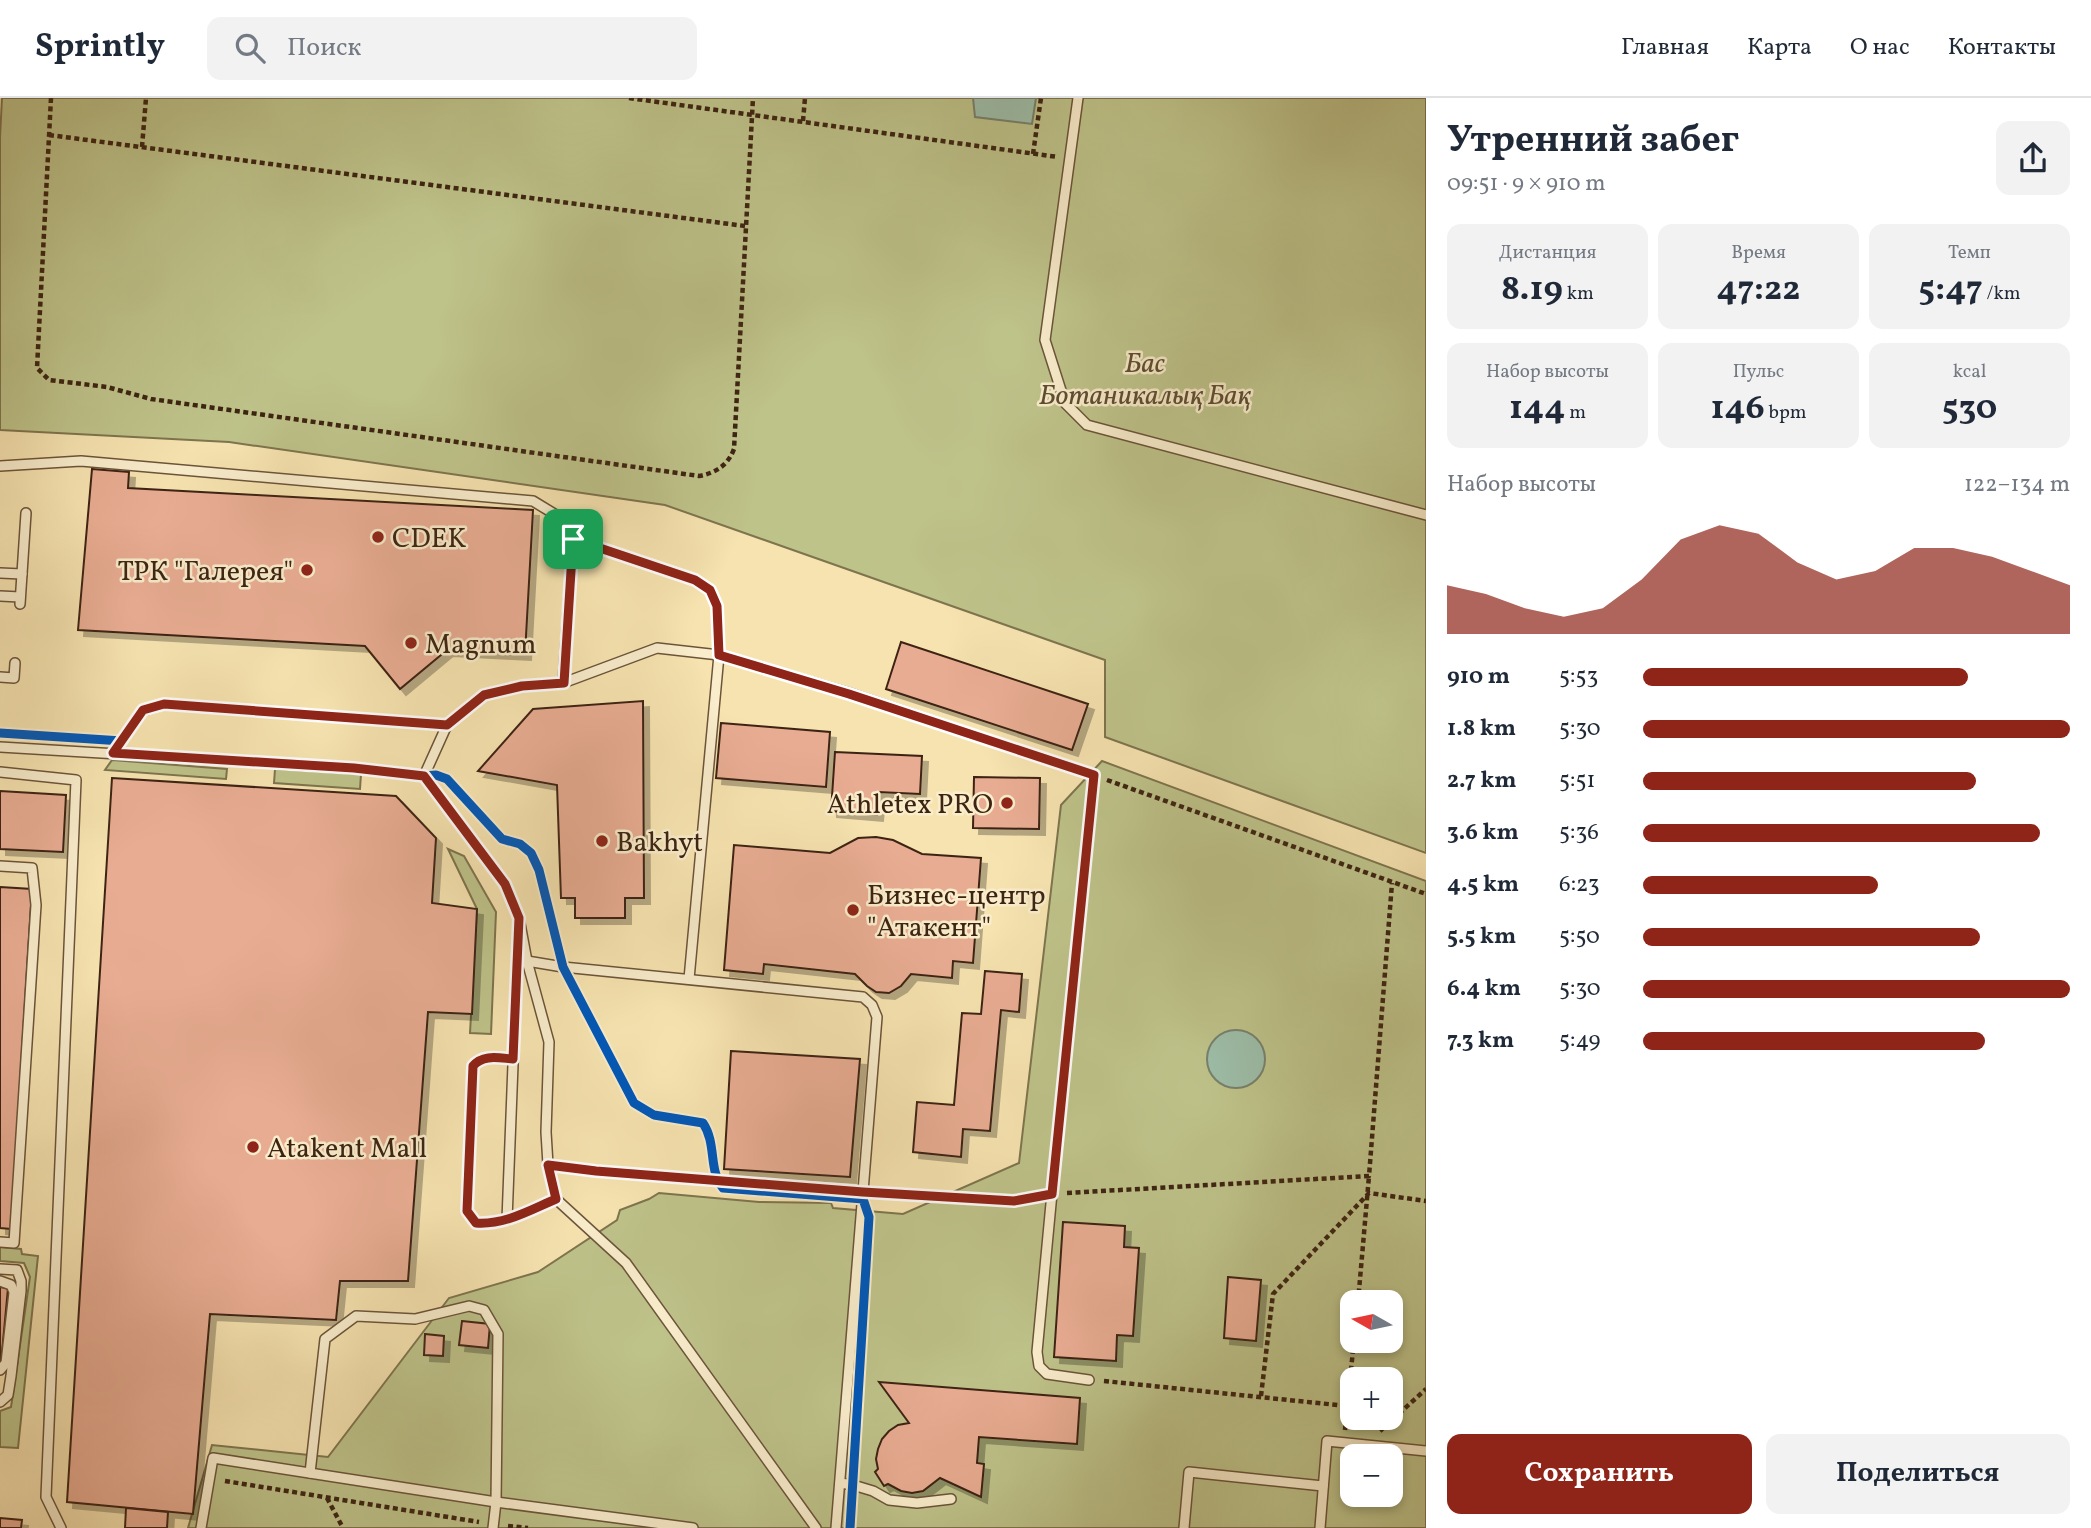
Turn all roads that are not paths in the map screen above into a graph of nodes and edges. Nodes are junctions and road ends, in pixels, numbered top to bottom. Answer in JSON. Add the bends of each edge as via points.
{"nodes":[{"id":1,"x":1078,"y":98,"type":"edge"},
{"id":2,"x":0,"y":466,"type":"edge"},
{"id":3,"x":26,"y":513,"type":"dead end"},
{"id":4,"x":1426,"y":515,"type":"edge"},
{"id":5,"x":573,"y":539,"type":"junction"},
{"id":6,"x":0,"y":572,"type":"edge"},
{"id":7,"x":22,"y":574,"type":"junction"},
{"id":8,"x":0,"y":596,"type":"edge"},
{"id":9,"x":719,"y":655,"type":"junction"},
{"id":10,"x":15,"y":663,"type":"dead end"},
{"id":11,"x":0,"y":677,"type":"edge"},
{"id":12,"x":564,"y":683,"type":"junction"},
{"id":13,"x":447,"y":725,"type":"junction"},
{"id":14,"x":0,"y":747,"type":"edge"},
{"id":15,"x":113,"y":753,"type":"junction"},
{"id":16,"x":0,"y":772,"type":"edge"},
{"id":17,"x":424,"y":776,"type":"junction"},
{"id":18,"x":0,"y":866,"type":"edge"},
{"id":19,"x":519,"y":918,"type":"junction"},
{"id":20,"x":527,"y":961,"type":"junction"},
{"id":21,"x":689,"y":978,"type":"junction"},
{"id":22,"x":513,"y":1059,"type":"junction"},
{"id":23,"x":548,"y":1165,"type":"junction"},
{"id":24,"x":863,"y":1192,"type":"junction"},
{"id":25,"x":1052,"y":1194,"type":"junction"},
{"id":26,"x":556,"y":1199,"type":"junction"},
{"id":27,"x":507,"y":1220,"type":"junction"},
{"id":28,"x":0,"y":1242,"type":"edge"},
{"id":29,"x":0,"y":1269,"type":"edge"},
{"id":30,"x":0,"y":1281,"type":"edge"},
{"id":31,"x":0,"y":1370,"type":"edge"},
{"id":32,"x":1088,"y":1380,"type":"road end"},
{"id":33,"x":0,"y":1402,"type":"edge"},
{"id":34,"x":1426,"y":1451,"type":"edge"},
{"id":35,"x":310,"y":1473,"type":"junction"},
{"id":36,"x":840,"y":1483,"type":"junction"},
{"id":37,"x":1323,"y":1486,"type":"junction"},
{"id":38,"x":951,"y":1499,"type":"dead end"},
{"id":39,"x":496,"y":1502,"type":"junction"},
{"id":40,"x":494,"y":1526,"type":"edge"},
{"id":41,"x":61,"y":1528,"type":"edge"},
{"id":42,"x":201,"y":1528,"type":"edge"},
{"id":43,"x":693,"y":1528,"type":"edge"},
{"id":44,"x":816,"y":1528,"type":"edge"},
{"id":45,"x":836,"y":1528,"type":"edge"},
{"id":46,"x":1184,"y":1528,"type":"edge"},
{"id":47,"x":1320,"y":1528,"type":"edge"}],
"edges":[{"from":1,"to":4,"type":"lane","via":[[1045,340],[1065,403],[1087,425]]},
{"from":2,"to":5,"type":"lane","via":[[81,461],[533,501],[561,518]]},
{"from":3,"to":7,"type":"lane"},
{"from":5,"to":9,"type":"lane","via":[[695,580],[710,590],[717,606]]},
{"from":5,"to":12,"type":"lane"},
{"from":6,"to":7,"type":"lane"},
{"from":7,"to":8,"type":"lane","via":[[20,601]]},
{"from":9,"to":12,"type":"lane","via":[[657,648]]},
{"from":9,"to":21,"type":"lane"},
{"from":9,"to":25,"type":"lane","via":[[1094,775]]},
{"from":10,"to":11,"type":"lane","via":[[14,678]]},
{"from":12,"to":13,"type":"lane","via":[[484,695]]},
{"from":13,"to":15,"type":"lane","via":[[164,704],[143,710]]},
{"from":13,"to":17,"type":"lane"},
{"from":14,"to":15,"type":"lane"},
{"from":15,"to":17,"type":"lane"},
{"from":16,"to":41,"type":"lane","via":[[76,780],[46,1497]]},
{"from":17,"to":19,"type":"lane","via":[[505,884]]},
{"from":18,"to":28,"type":"lane","via":[[32,868],[36,905],[14,1243]]},
{"from":19,"to":20,"type":"lane"},
{"from":19,"to":22,"type":"lane"},
{"from":20,"to":21,"type":"lane"},
{"from":20,"to":23,"type":"lane","via":[[550,1042]]},
{"from":21,"to":24,"type":"lane","via":[[863,997],[872,1005],[877,1017]]},
{"from":22,"to":27,"type":"lane"},
{"from":22,"to":27,"type":"lane","via":[[480,1059],[472,1073],[467,1211],[476,1223]]},
{"from":23,"to":24,"type":"lane"},
{"from":23,"to":26,"type":"lane"},
{"from":24,"to":25,"type":"lane","via":[[1014,1201]]},
{"from":24,"to":36,"type":"lane"},
{"from":25,"to":32,"type":"lane","via":[[1039,1366],[1047,1374]]},
{"from":26,"to":27,"type":"lane"},
{"from":26,"to":44,"type":"lane","via":[[626,1263]]},
{"from":29,"to":33,"type":"lane","via":[[16,1270],[21,1281],[8,1395]]},
{"from":30,"to":31,"type":"lane","via":[[11,1285],[14,1292],[6,1363]]},
{"from":34,"to":37,"type":"lane","via":[[1327,1441]]},
{"from":35,"to":39,"type":"lane"},
{"from":35,"to":39,"type":"lane","via":[[326,1339],[356,1316],[415,1319],[469,1307],[484,1310],[498,1334]]},
{"from":35,"to":42,"type":"lane","via":[[213,1458]]},
{"from":36,"to":38,"type":"lane","via":[[889,1500]]},
{"from":36,"to":45,"type":"lane"},
{"from":37,"to":46,"type":"lane","via":[[1189,1472]]},
{"from":37,"to":47,"type":"lane"},
{"from":39,"to":40,"type":"lane"},
{"from":39,"to":43,"type":"lane"}]}
